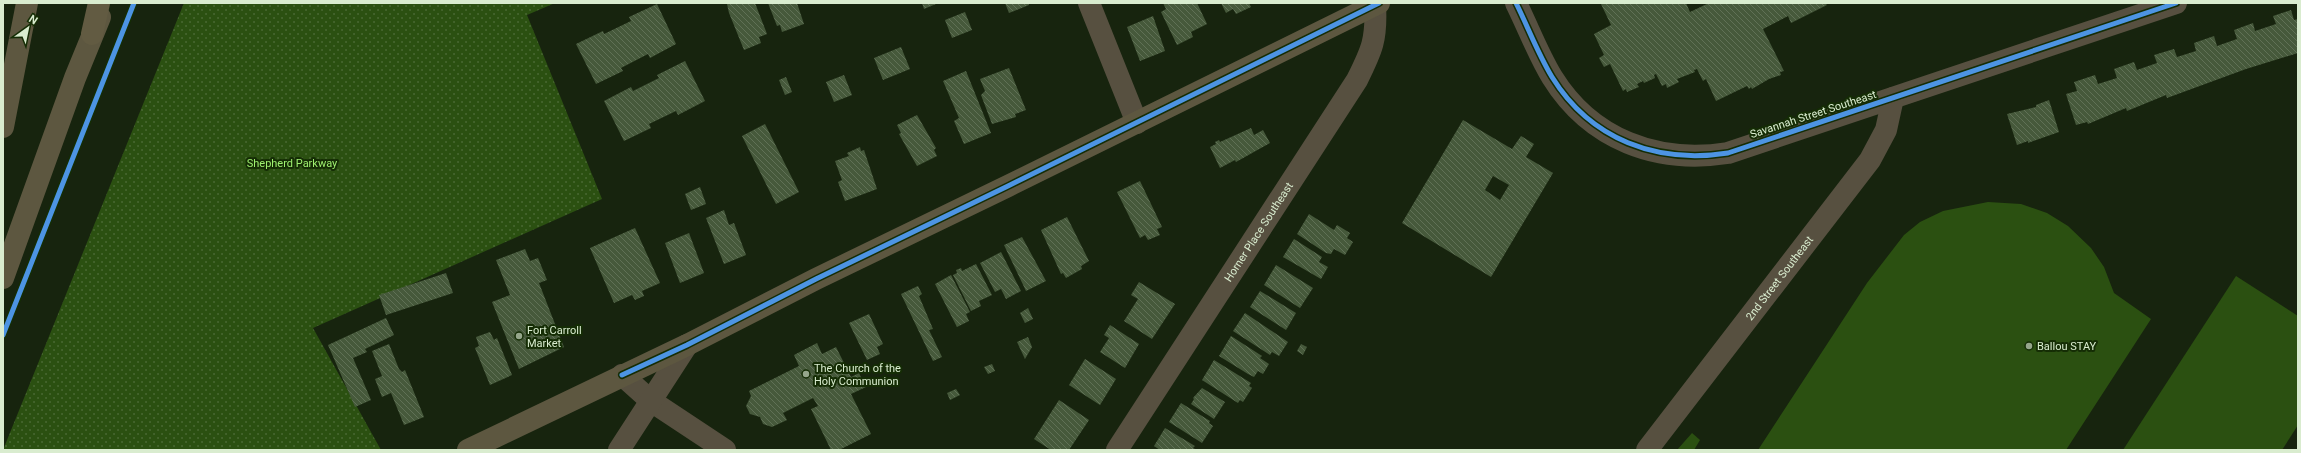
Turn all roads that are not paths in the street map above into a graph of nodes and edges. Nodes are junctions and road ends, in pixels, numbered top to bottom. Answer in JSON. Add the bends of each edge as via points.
{"nodes":[{"id":1,"x":27,"y":3,"type":"edge"},
{"id":2,"x":99,"y":3,"type":"edge"},
{"id":3,"x":107,"y":3,"type":"edge"},
{"id":4,"x":1089,"y":3,"type":"edge"},
{"id":5,"x":1516,"y":3,"type":"edge"},
{"id":6,"x":2176,"y":3,"type":"edge"},
{"id":7,"x":1377,"y":4,"type":"edge"},
{"id":8,"x":92,"y":34,"type":"junction"},
{"id":9,"x":1893,"y":98,"type":"junction"},
{"id":10,"x":1137,"y":123,"type":"junction"},
{"id":11,"x":3,"y":127,"type":"edge"},
{"id":12,"x":3,"y":278,"type":"edge"},
{"id":13,"x":687,"y":345,"type":"junction"},
{"id":14,"x":622,"y":375,"type":"junction"},
{"id":15,"x":651,"y":401,"type":"junction"},
{"id":16,"x":468,"y":450,"type":"edge"},
{"id":17,"x":619,"y":450,"type":"edge"},
{"id":18,"x":725,"y":450,"type":"edge"},
{"id":19,"x":1118,"y":450,"type":"edge"},
{"id":20,"x":1647,"y":450,"type":"edge"}],
"edges":[{"from":1,"to":11,"type":"main road"},
{"from":2,"to":8,"type":"highway"},
{"from":3,"to":8,"type":"main road"},
{"from":4,"to":10,"type":"street"},
{"from":5,"to":9,"type":"street","name":"Savannah Street Southeast","via":[[1552,76],[1573,103],[1607,132],[1629,144],[1654,152],[1686,156],[1728,152]]},
{"from":6,"to":9,"type":"street","name":"Savannah Street Southeast"},
{"from":7,"to":10,"type":"main road"},
{"from":7,"to":19,"type":"street","name":"Horner Place Southeast","via":[[1372,51],[1357,80]]},
{"from":8,"to":12,"type":"main road"},
{"from":9,"to":20,"type":"street","name":"2nd Street Southeast","via":[[1886,130],[1870,160]]},
{"from":10,"to":13,"type":"main road","via":[[816,278]]},
{"from":13,"to":14,"type":"main road"},
{"from":13,"to":15,"type":"street"},
{"from":14,"to":15,"type":"street"},
{"from":14,"to":16,"type":"main road"},
{"from":15,"to":17,"type":"street"},
{"from":15,"to":18,"type":"street"}]}
